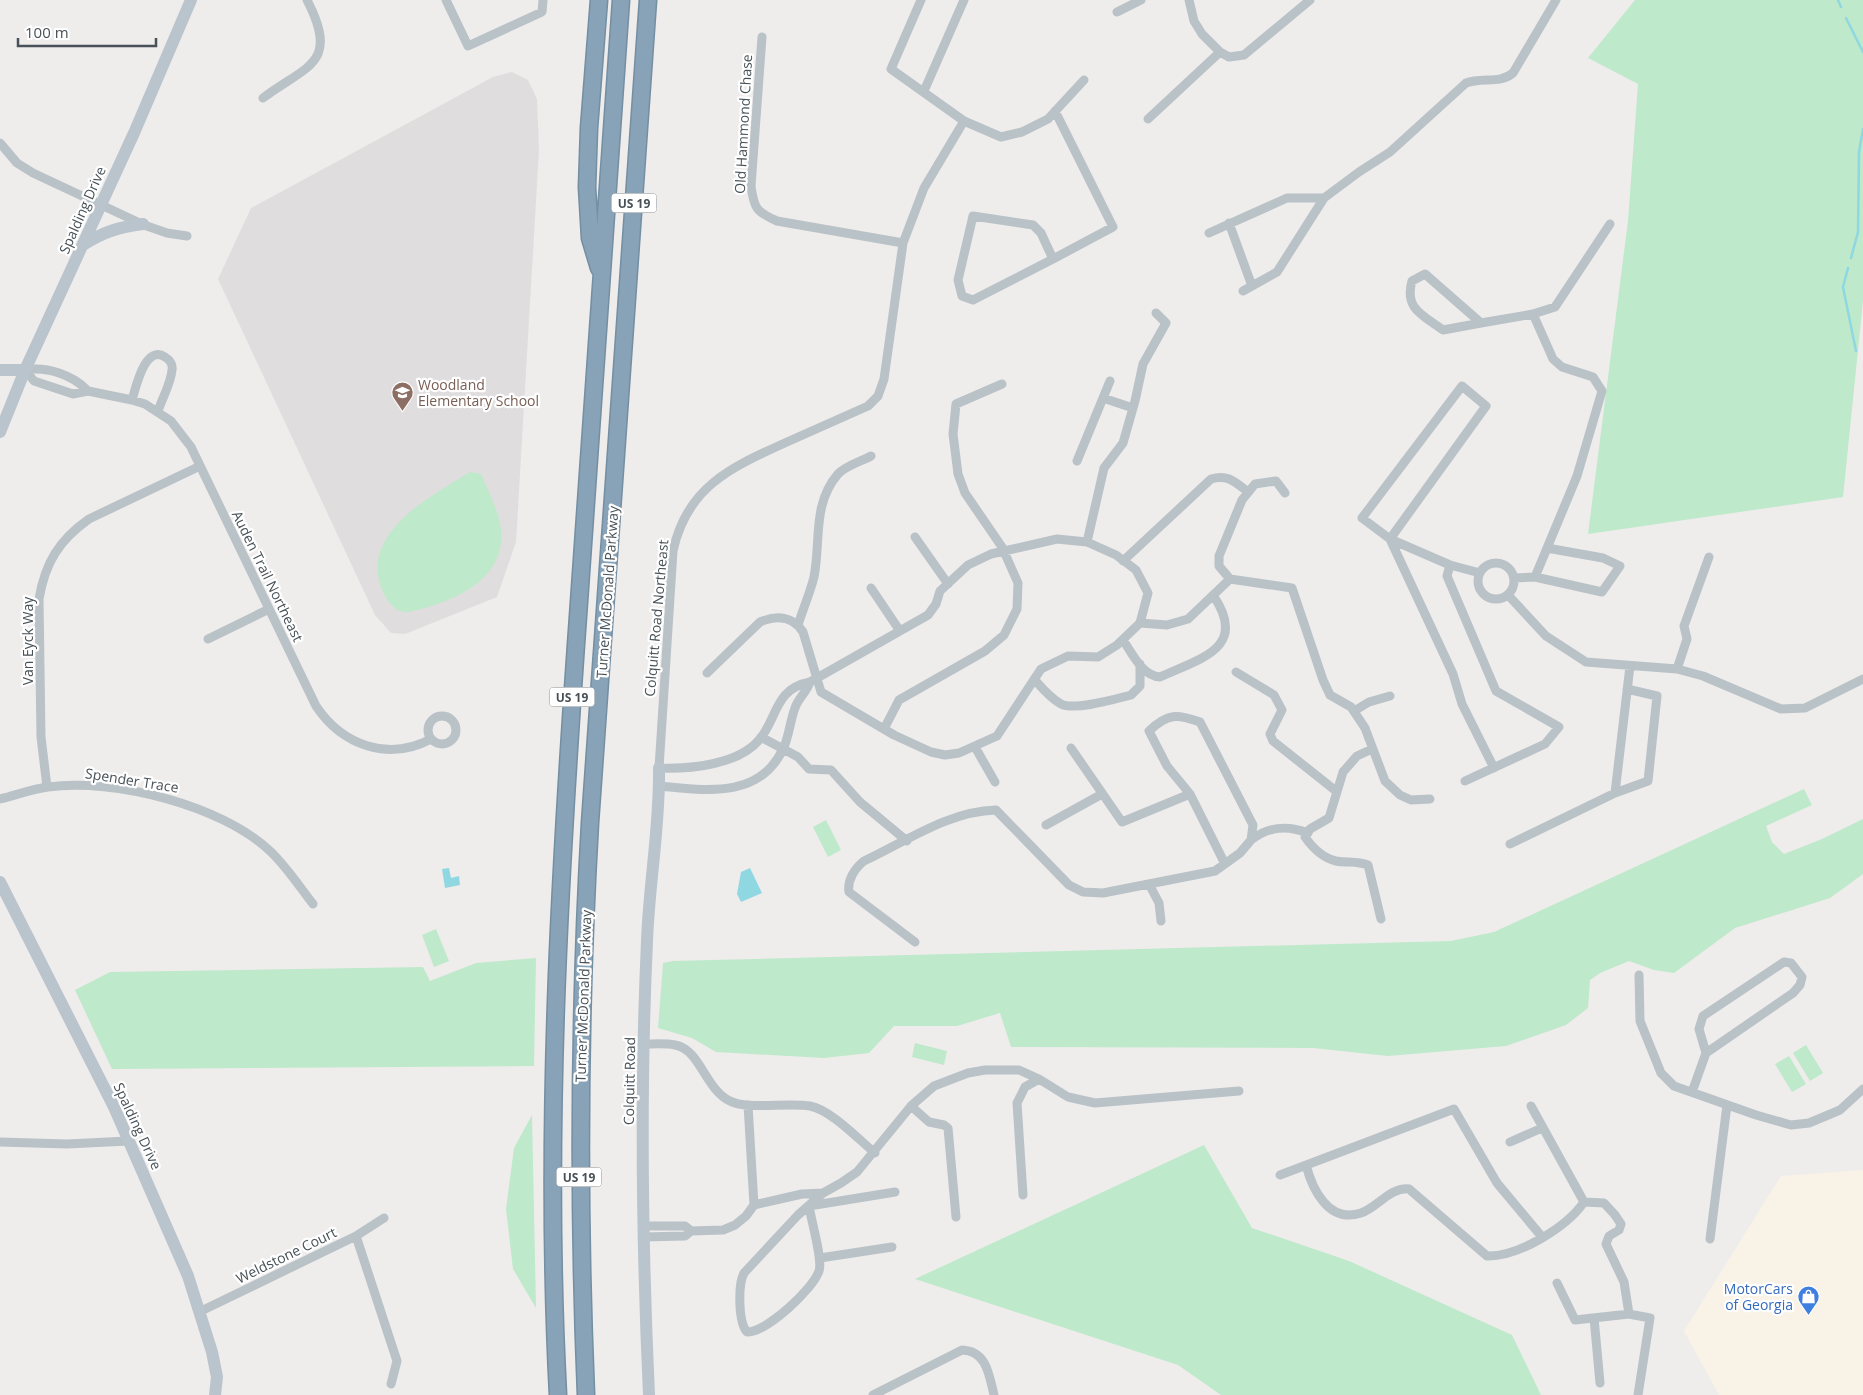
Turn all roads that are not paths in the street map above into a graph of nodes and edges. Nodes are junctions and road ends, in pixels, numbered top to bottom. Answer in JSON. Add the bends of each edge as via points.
{"nodes":[{"id":1,"x":191,"y":0,"type":"edge"},
{"id":2,"x":306,"y":0,"type":"edge"},
{"id":3,"x":446,"y":0,"type":"edge"},
{"id":4,"x":543,"y":0,"type":"edge"},
{"id":5,"x":599,"y":0,"type":"edge"},
{"id":6,"x":621,"y":0,"type":"edge"},
{"id":7,"x":648,"y":0,"type":"edge"},
{"id":8,"x":921,"y":0,"type":"edge"},
{"id":9,"x":964,"y":0,"type":"edge"},
{"id":10,"x":1141,"y":0,"type":"edge"},
{"id":11,"x":1189,"y":0,"type":"edge"},
{"id":12,"x":1310,"y":0,"type":"edge"},
{"id":13,"x":1556,"y":0,"type":"edge"},
{"id":14,"x":1117,"y":12,"type":"dead end"},
{"id":15,"x":762,"y":36,"type":"dead end"},
{"id":16,"x":1220,"y":52,"type":"junction"},
{"id":17,"x":1084,"y":80,"type":"dead end"},
{"id":18,"x":924,"y":91,"type":"junction"},
{"id":19,"x":263,"y":98,"type":"dead end"},
{"id":20,"x":1055,"y":111,"type":"junction"},
{"id":21,"x":1148,"y":119,"type":"dead end"},
{"id":22,"x":964,"y":121,"type":"junction"},
{"id":23,"x":0,"y":143,"type":"edge"},
{"id":24,"x":1324,"y":198,"type":"junction"},
{"id":25,"x":102,"y":204,"type":"junction"},
{"id":26,"x":1229,"y":223,"type":"junction"},
{"id":27,"x":143,"y":224,"type":"junction"},
{"id":28,"x":1610,"y":224,"type":"dead end"},
{"id":29,"x":1209,"y":233,"type":"dead end"},
{"id":30,"x":187,"y":236,"type":"dead end"},
{"id":31,"x":903,"y":243,"type":"junction"},
{"id":32,"x":82,"y":245,"type":"junction"},
{"id":33,"x":1052,"y":258,"type":"junction"},
{"id":34,"x":602,"y":278,"type":"junction"},
{"id":35,"x":1252,"y":286,"type":"junction"},
{"id":36,"x":1243,"y":291,"type":"dead end"},
{"id":37,"x":1156,"y":313,"type":"dead end"},
{"id":38,"x":1533,"y":314,"type":"junction"},
{"id":39,"x":1481,"y":323,"type":"junction"},
{"id":40,"x":0,"y":370,"type":"edge"},
{"id":41,"x":25,"y":370,"type":"junction"},
{"id":42,"x":1110,"y":381,"type":"dead end"},
{"id":43,"x":1002,"y":384,"type":"dead end"},
{"id":44,"x":88,"y":391,"type":"junction"},
{"id":45,"x":1103,"y":398,"type":"junction"},
{"id":46,"x":132,"y":400,"type":"junction"},
{"id":47,"x":1133,"y":408,"type":"junction"},
{"id":48,"x":158,"y":411,"type":"junction"},
{"id":49,"x":0,"y":432,"type":"edge"},
{"id":50,"x":871,"y":456,"type":"dead end"},
{"id":51,"x":1077,"y":461,"type":"dead end"},
{"id":52,"x":200,"y":466,"type":"junction"},
{"id":53,"x":1248,"y":492,"type":"junction"},
{"id":54,"x":1285,"y":493,"type":"dead end"},
{"id":55,"x":915,"y":537,"type":"dead end"},
{"id":56,"x":1390,"y":539,"type":"junction"},
{"id":57,"x":1087,"y":542,"type":"junction"},
{"id":58,"x":1547,"y":548,"type":"junction"},
{"id":59,"x":1004,"y":551,"type":"junction"},
{"id":60,"x":1709,"y":557,"type":"dead end"},
{"id":61,"x":1124,"y":561,"type":"junction"},
{"id":62,"x":1450,"y":565,"type":"junction"},
{"id":63,"x":1480,"y":573,"type":"junction"},
{"id":64,"x":1534,"y":577,"type":"junction"},
{"id":65,"x":1514,"y":578,"type":"junction"},
{"id":66,"x":1230,"y":579,"type":"junction"},
{"id":67,"x":948,"y":584,"type":"junction"},
{"id":68,"x":871,"y":588,"type":"dead end"},
{"id":69,"x":1213,"y":595,"type":"junction"},
{"id":70,"x":1508,"y":595,"type":"junction"},
{"id":71,"x":268,"y":609,"type":"junction"},
{"id":72,"x":1140,"y":623,"type":"junction"},
{"id":73,"x":798,"y":625,"type":"junction"},
{"id":74,"x":900,"y":631,"type":"junction"},
{"id":75,"x":208,"y":640,"type":"dead end"},
{"id":76,"x":1122,"y":640,"type":"junction"},
{"id":77,"x":1140,"y":664,"type":"junction"},
{"id":78,"x":1630,"y":666,"type":"junction"},
{"id":79,"x":1677,"y":669,"type":"junction"},
{"id":80,"x":1236,"y":672,"type":"dead end"},
{"id":81,"x":707,"y":673,"type":"dead end"},
{"id":82,"x":1034,"y":679,"type":"junction"},
{"id":83,"x":1863,"y":679,"type":"edge"},
{"id":84,"x":813,"y":680,"type":"junction"},
{"id":85,"x":1627,"y":689,"type":"junction"},
{"id":86,"x":1390,"y":696,"type":"dead end"},
{"id":87,"x":1354,"y":711,"type":"junction"},
{"id":88,"x":884,"y":729,"type":"junction"},
{"id":89,"x":761,"y":737,"type":"junction"},
{"id":90,"x":432,"y":739,"type":"dead end"},
{"id":91,"x":975,"y":747,"type":"junction"},
{"id":92,"x":1071,"y":748,"type":"dead end"},
{"id":93,"x":784,"y":749,"type":"junction"},
{"id":94,"x":1372,"y":749,"type":"junction"},
{"id":95,"x":659,"y":768,"type":"junction"},
{"id":96,"x":1494,"y":768,"type":"junction"},
{"id":97,"x":1465,"y":781,"type":"dead end"},
{"id":98,"x":995,"y":782,"type":"dead end"},
{"id":99,"x":659,"y":786,"type":"junction"},
{"id":100,"x":47,"y":787,"type":"junction"},
{"id":101,"x":1336,"y":791,"type":"junction"},
{"id":102,"x":1615,"y":793,"type":"junction"},
{"id":103,"x":1102,"y":794,"type":"junction"},
{"id":104,"x":1190,"y":794,"type":"junction"},
{"id":105,"x":0,"y":799,"type":"edge"},
{"id":106,"x":1430,"y":799,"type":"dead end"},
{"id":107,"x":1046,"y":825,"type":"dead end"},
{"id":108,"x":1308,"y":833,"type":"junction"},
{"id":109,"x":1251,"y":840,"type":"junction"},
{"id":110,"x":907,"y":841,"type":"junction"},
{"id":111,"x":1510,"y":844,"type":"dead end"},
{"id":112,"x":1225,"y":864,"type":"junction"},
{"id":113,"x":0,"y":882,"type":"edge"},
{"id":114,"x":1149,"y":884,"type":"junction"},
{"id":115,"x":313,"y":904,"type":"dead end"},
{"id":116,"x":1381,"y":919,"type":"dead end"},
{"id":117,"x":1161,"y":921,"type":"dead end"},
{"id":118,"x":915,"y":942,"type":"dead end"},
{"id":119,"x":1639,"y":974,"type":"dead end"},
{"id":120,"x":644,"y":1044,"type":"junction"},
{"id":121,"x":1706,"y":1053,"type":"junction"},
{"id":122,"x":1039,"y":1079,"type":"junction"},
{"id":123,"x":1863,"y":1089,"type":"edge"},
{"id":124,"x":1239,"y":1091,"type":"dead end"},
{"id":125,"x":1692,"y":1092,"type":"junction"},
{"id":126,"x":748,"y":1105,"type":"junction"},
{"id":127,"x":1728,"y":1105,"type":"junction"},
{"id":128,"x":911,"y":1106,"type":"junction"},
{"id":129,"x":1531,"y":1106,"type":"dead end"},
{"id":130,"x":1542,"y":1128,"type":"junction"},
{"id":131,"x":128,"y":1141,"type":"junction"},
{"id":132,"x":0,"y":1142,"type":"edge"},
{"id":133,"x":1510,"y":1142,"type":"dead end"},
{"id":134,"x":875,"y":1153,"type":"junction"},
{"id":135,"x":1306,"y":1164,"type":"junction"},
{"id":136,"x":1280,"y":1175,"type":"dead end"},
{"id":137,"x":824,"y":1192,"type":"junction"},
{"id":138,"x":895,"y":1192,"type":"dead end"},
{"id":139,"x":1023,"y":1195,"type":"dead end"},
{"id":140,"x":1584,"y":1202,"type":"junction"},
{"id":141,"x":754,"y":1205,"type":"junction"},
{"id":142,"x":809,"y":1206,"type":"junction"},
{"id":143,"x":956,"y":1217,"type":"dead end"},
{"id":144,"x":384,"y":1218,"type":"dead end"},
{"id":145,"x":643,"y":1231,"type":"junction"},
{"id":146,"x":356,"y":1236,"type":"junction"},
{"id":147,"x":1542,"y":1237,"type":"junction"},
{"id":148,"x":1710,"y":1239,"type":"dead end"},
{"id":149,"x":892,"y":1247,"type":"dead end"},
{"id":150,"x":820,"y":1258,"type":"junction"},
{"id":151,"x":1556,"y":1283,"type":"dead end"},
{"id":152,"x":199,"y":1312,"type":"junction"},
{"id":153,"x":1629,"y":1314,"type":"junction"},
{"id":154,"x":1594,"y":1318,"type":"junction"},
{"id":155,"x":1600,"y":1383,"type":"dead end"},
{"id":156,"x":391,"y":1384,"type":"dead end"},
{"id":157,"x":215,"y":1395,"type":"edge"},
{"id":158,"x":558,"y":1395,"type":"edge"},
{"id":159,"x":586,"y":1395,"type":"edge"},
{"id":160,"x":649,"y":1395,"type":"edge"},
{"id":161,"x":873,"y":1395,"type":"edge"},
{"id":162,"x":994,"y":1395,"type":"edge"},
{"id":163,"x":1638,"y":1395,"type":"edge"}],
"edges":[{"from":1,"to":25,"type":"street","name":"Spalding Drive"},
{"from":2,"to":19,"type":"street","via":[[320,32],[318,54],[301,74]]},
{"from":3,"to":4,"type":"street","via":[[468,46],[542,12]]},
{"from":5,"to":34,"type":"highway","via":[[587,188],[590,238]]},
{"from":6,"to":34,"type":"highway","name":"Turner McDonald Parkway","number":"US 19"},
{"from":7,"to":159,"type":"highway","name":"Turner McDonald Parkway","number":"US 19","via":[[583,958],[579,1166]]},
{"from":8,"to":18,"type":"street","via":[[891,69]]},
{"from":9,"to":18,"type":"street"},
{"from":10,"to":14,"type":"street"},
{"from":11,"to":16,"type":"street","via":[[1194,21]]},
{"from":12,"to":16,"type":"street","via":[[1244,55],[1229,57]]},
{"from":13,"to":24,"type":"street","via":[[1514,73],[1504,79],[1466,83],[1390,152]]},
{"from":15,"to":31,"type":"street","name":"Old Hammond Chase","via":[[751,186],[753,202],[760,214],[777,220]]},
{"from":16,"to":21,"type":"street"},
{"from":17,"to":20,"type":"street"},
{"from":18,"to":22,"type":"street"},
{"from":20,"to":22,"type":"street","via":[[1022,132],[1001,137]]},
{"from":20,"to":33,"type":"street","via":[[1113,227]]},
{"from":22,"to":31,"type":"street","name":"Colquitt Road Northeast","via":[[924,188]]},
{"from":23,"to":25,"type":"street","via":[[17,163],[33,173]]},
{"from":24,"to":26,"type":"street","via":[[1288,198]]},
{"from":24,"to":35,"type":"street","via":[[1277,272]]},
{"from":25,"to":27,"type":"street"},
{"from":25,"to":32,"type":"street","name":"Spalding Drive"},
{"from":26,"to":29,"type":"street"},
{"from":26,"to":35,"type":"street"},
{"from":27,"to":30,"type":"street"},
{"from":27,"to":32,"type":"street","via":[[118,227]]},
{"from":28,"to":38,"type":"street","via":[[1555,307]]},
{"from":31,"to":95,"type":"street","name":"Colquitt Road Northeast","via":[[884,379],[878,396],[868,406],[738,464],[703,491],[686,513],[677,532]]},
{"from":32,"to":41,"type":"street","name":"Spalding Drive"},
{"from":33,"to":33,"type":"street","via":[[973,300],[962,296],[958,280],[973,216],[1032,225],[1041,233]]},
{"from":34,"to":158,"type":"highway","name":"Turner McDonald Parkway","number":"US 19","via":[[556,958],[552,1165]]},
{"from":35,"to":36,"type":"street"},
{"from":37,"to":47,"type":"street","via":[[1166,323],[1143,364]]},
{"from":38,"to":39,"type":"street"},
{"from":38,"to":58,"type":"street","via":[[1553,359],[1562,367],[1593,377],[1602,391],[1577,476]]},
{"from":39,"to":39,"type":"street","via":[[1443,330],[1412,307],[1408,293],[1412,281],[1425,274]]},
{"from":40,"to":41,"type":"street"},
{"from":41,"to":44,"type":"street","name":"Auden Trail Northeast","via":[[40,368],[78,381]]},
{"from":41,"to":44,"type":"street","name":"Auden Trail Northeast","via":[[34,380],[72,394]]},
{"from":41,"to":49,"type":"street","name":"Spalding Drive"},
{"from":42,"to":45,"type":"street"},
{"from":43,"to":59,"type":"street","via":[[956,404],[953,434],[958,474],[966,493]]},
{"from":44,"to":46,"type":"street","name":"Auden Trail Northeast"},
{"from":45,"to":47,"type":"street"},
{"from":45,"to":51,"type":"street"},
{"from":46,"to":48,"type":"street","name":"Auden Trail Northeast"},
{"from":46,"to":48,"type":"street","via":[[146,360],[154,355],[164,356],[170,362],[172,372]]},
{"from":47,"to":57,"type":"street","via":[[1123,443],[1104,468]]},
{"from":48,"to":52,"type":"street","name":"Auden Trail Northeast","via":[[183,434]]},
{"from":50,"to":73,"type":"street","via":[[839,473],[826,492],[818,518],[814,577]]},
{"from":52,"to":71,"type":"street","name":"Auden Trail Northeast"},
{"from":52,"to":100,"type":"street","name":"Van Eyck Way","via":[[89,519],[60,543],[50,559],[39,599],[41,725]]},
{"from":53,"to":54,"type":"street","via":[[1255,484],[1276,481]]},
{"from":53,"to":61,"type":"street","via":[[1230,478],[1211,479]]},
{"from":53,"to":66,"type":"street","via":[[1219,556],[1219,566]]},
{"from":55,"to":67,"type":"street"},
{"from":56,"to":56,"type":"street","via":[[1362,518],[1462,386],[1486,406]]},
{"from":56,"to":62,"type":"street"},
{"from":56,"to":96,"type":"street","via":[[1453,674],[1462,704]]},
{"from":57,"to":59,"type":"street","via":[[1058,539]]},
{"from":57,"to":61,"type":"street"},
{"from":58,"to":64,"type":"street"},
{"from":58,"to":64,"type":"street","via":[[1603,558],[1620,566],[1602,592]]},
{"from":59,"to":67,"type":"street","via":[[968,565]]},
{"from":59,"to":88,"type":"street","via":[[1018,583],[1017,609],[1004,635],[986,652],[899,700]]},
{"from":60,"to":79,"type":"street","via":[[1684,626],[1687,639]]},
{"from":61,"to":72,"type":"street","via":[[1136,570],[1148,593]]},
{"from":62,"to":63,"type":"street"},
{"from":62,"to":96,"type":"street","via":[[1447,576],[1496,692],[1559,728],[1545,744]]},
{"from":63,"to":65,"type":"street","via":[[1496,563],[1510,569]]},
{"from":63,"to":70,"type":"street","via":[[1478,584],[1483,594],[1498,600]]},
{"from":64,"to":65,"type":"street"},
{"from":65,"to":70,"type":"street","via":[[1514,587]]},
{"from":66,"to":69,"type":"street"},
{"from":66,"to":87,"type":"street","via":[[1292,588],[1330,695]]},
{"from":67,"to":74,"type":"street","via":[[940,591],[928,615]]},
{"from":68,"to":74,"type":"street"},
{"from":69,"to":72,"type":"street","via":[[1188,619],[1167,625]]},
{"from":69,"to":77,"type":"street","via":[[1225,619],[1224,641],[1219,648],[1160,677],[1153,676]]},
{"from":70,"to":78,"type":"street","via":[[1546,636],[1586,662]]},
{"from":71,"to":75,"type":"street"},
{"from":71,"to":90,"type":"street","name":"Auden Trail Northeast","via":[[316,706],[336,731],[357,743],[381,750],[407,749]]},
{"from":72,"to":76,"type":"street"},
{"from":73,"to":81,"type":"street","via":[[777,617],[760,622]]},
{"from":73,"to":84,"type":"street","via":[[807,642]]},
{"from":74,"to":84,"type":"street"},
{"from":76,"to":77,"type":"street"},
{"from":76,"to":82,"type":"street","via":[[1098,657],[1068,656],[1052,662]]},
{"from":77,"to":82,"type":"street","via":[[1137,691],[1085,705],[1060,704]]},
{"from":78,"to":79,"type":"street"},
{"from":78,"to":85,"type":"street"},
{"from":79,"to":83,"type":"street","via":[[1781,709],[1805,708]]},
{"from":80,"to":101,"type":"street","via":[[1274,695],[1282,710],[1270,734],[1272,741]]},
{"from":82,"to":91,"type":"street","via":[[996,736]]},
{"from":84,"to":88,"type":"street","via":[[820,692]]},
{"from":84,"to":89,"type":"street","via":[[788,692],[777,704]]},
{"from":84,"to":93,"type":"street","via":[[799,698]]},
{"from":85,"to":102,"type":"street"},
{"from":85,"to":102,"type":"street","via":[[1657,696],[1648,781]]},
{"from":86,"to":87,"type":"street","via":[[1369,702]]},
{"from":87,"to":94,"type":"street"},
{"from":88,"to":91,"type":"street","via":[[931,752],[959,753]]},
{"from":89,"to":93,"type":"street"},
{"from":89,"to":95,"type":"street","via":[[749,749],[731,759]]},
{"from":91,"to":98,"type":"street"},
{"from":92,"to":103,"type":"street"},
{"from":93,"to":99,"type":"street","via":[[768,770],[740,787],[712,790]]},
{"from":93,"to":110,"type":"street","via":[[809,769],[831,770],[860,802]]},
{"from":94,"to":101,"type":"street","via":[[1357,756],[1343,772]]},
{"from":94,"to":106,"type":"street","via":[[1385,781],[1400,795],[1412,800]]},
{"from":95,"to":99,"type":"street","name":"Colquitt Road"},
{"from":96,"to":97,"type":"street"},
{"from":99,"to":120,"type":"street","name":"Colquitt Road","via":[[647,941]]},
{"from":100,"to":105,"type":"street","name":"Spender Trace"},
{"from":100,"to":115,"type":"street","name":"Spender Trace","via":[[129,791],[186,803],[244,831],[270,851]]},
{"from":101,"to":108,"type":"street","via":[[1329,818]]},
{"from":102,"to":111,"type":"street"},
{"from":103,"to":104,"type":"street","via":[[1122,822]]},
{"from":103,"to":107,"type":"street"},
{"from":104,"to":109,"type":"street","via":[[1167,766],[1150,731],[1162,719],[1181,716],[1200,722],[1253,825]]},
{"from":104,"to":112,"type":"street"},
{"from":108,"to":109,"type":"street","via":[[1275,827]]},
{"from":108,"to":116,"type":"street","via":[[1305,837],[1314,850],[1335,861],[1368,865]]},
{"from":109,"to":112,"type":"street"},
{"from":110,"to":114,"type":"street","via":[[966,814],[996,810],[1068,885],[1083,892],[1103,893]]},
{"from":110,"to":118,"type":"street","via":[[858,866],[848,889]]},
{"from":112,"to":114,"type":"street","via":[[1215,871]]},
{"from":113,"to":131,"type":"street","name":"Spalding Drive","via":[[114,1107]]},
{"from":114,"to":117,"type":"street","via":[[1159,903]]},
{"from":119,"to":125,"type":"street","via":[[1640,1021],[1649,1046],[1662,1073],[1674,1086]]},
{"from":120,"to":126,"type":"street","via":[[678,1046],[692,1054],[718,1094],[731,1102]]},
{"from":120,"to":145,"type":"street","name":"Colquitt Road"},
{"from":121,"to":121,"type":"street","via":[[1793,993],[1802,977],[1791,963],[1784,962],[1703,1016],[1698,1029]]},
{"from":121,"to":125,"type":"street"},
{"from":122,"to":124,"type":"street","via":[[1068,1098],[1095,1103]]},
{"from":122,"to":128,"type":"street","via":[[1020,1070],[968,1073],[934,1086]]},
{"from":122,"to":139,"type":"street","via":[[1025,1087],[1017,1103]]},
{"from":123,"to":127,"type":"street","via":[[1840,1110],[1809,1123],[1792,1125],[1778,1122]]},
{"from":125,"to":127,"type":"street"},
{"from":126,"to":134,"type":"street","via":[[810,1106],[823,1111]]},
{"from":126,"to":141,"type":"street"},
{"from":127,"to":148,"type":"street"},
{"from":128,"to":134,"type":"street"},
{"from":128,"to":143,"type":"street","via":[[929,1122],[944,1124],[948,1128]]},
{"from":129,"to":130,"type":"street"},
{"from":130,"to":133,"type":"street"},
{"from":130,"to":140,"type":"street"},
{"from":131,"to":132,"type":"street","via":[[67,1144]]},
{"from":131,"to":152,"type":"street","name":"Spalding Drive","via":[[188,1276]]},
{"from":134,"to":137,"type":"street","via":[[857,1172]]},
{"from":135,"to":136,"type":"street"},
{"from":135,"to":147,"type":"street","via":[[1320,1200],[1337,1212],[1360,1213],[1399,1188],[1409,1189],[1487,1256],[1511,1254]]},
{"from":135,"to":147,"type":"street","via":[[1454,1108],[1497,1183]]},
{"from":137,"to":141,"type":"street"},
{"from":137,"to":142,"type":"street"},
{"from":138,"to":142,"type":"street"},
{"from":140,"to":147,"type":"street"},
{"from":140,"to":153,"type":"street","via":[[1604,1203],[1621,1224],[1619,1230],[1606,1240],[1624,1282]]},
{"from":141,"to":145,"type":"street","via":[[735,1225],[723,1230],[691,1231],[684,1226]]},
{"from":142,"to":150,"type":"street"},
{"from":142,"to":150,"type":"street","via":[[740,1281],[742,1321],[747,1332],[779,1317],[812,1282],[819,1271]]},
{"from":144,"to":146,"type":"street","name":"Weldstone Court"},
{"from":145,"to":160,"type":"street","name":"Colquitt Road"},
{"from":146,"to":152,"type":"street","name":"Weldstone Court"},
{"from":146,"to":156,"type":"street","via":[[397,1361]]},
{"from":149,"to":150,"type":"street"},
{"from":151,"to":154,"type":"street","via":[[1575,1320]]},
{"from":152,"to":157,"type":"street","name":"Spalding Drive","via":[[215,1369]]},
{"from":153,"to":154,"type":"street"},
{"from":153,"to":163,"type":"street","via":[[1650,1318]]},
{"from":154,"to":155,"type":"street"},
{"from":161,"to":162,"type":"street","via":[[962,1350],[979,1354],[985,1362]]}]}
